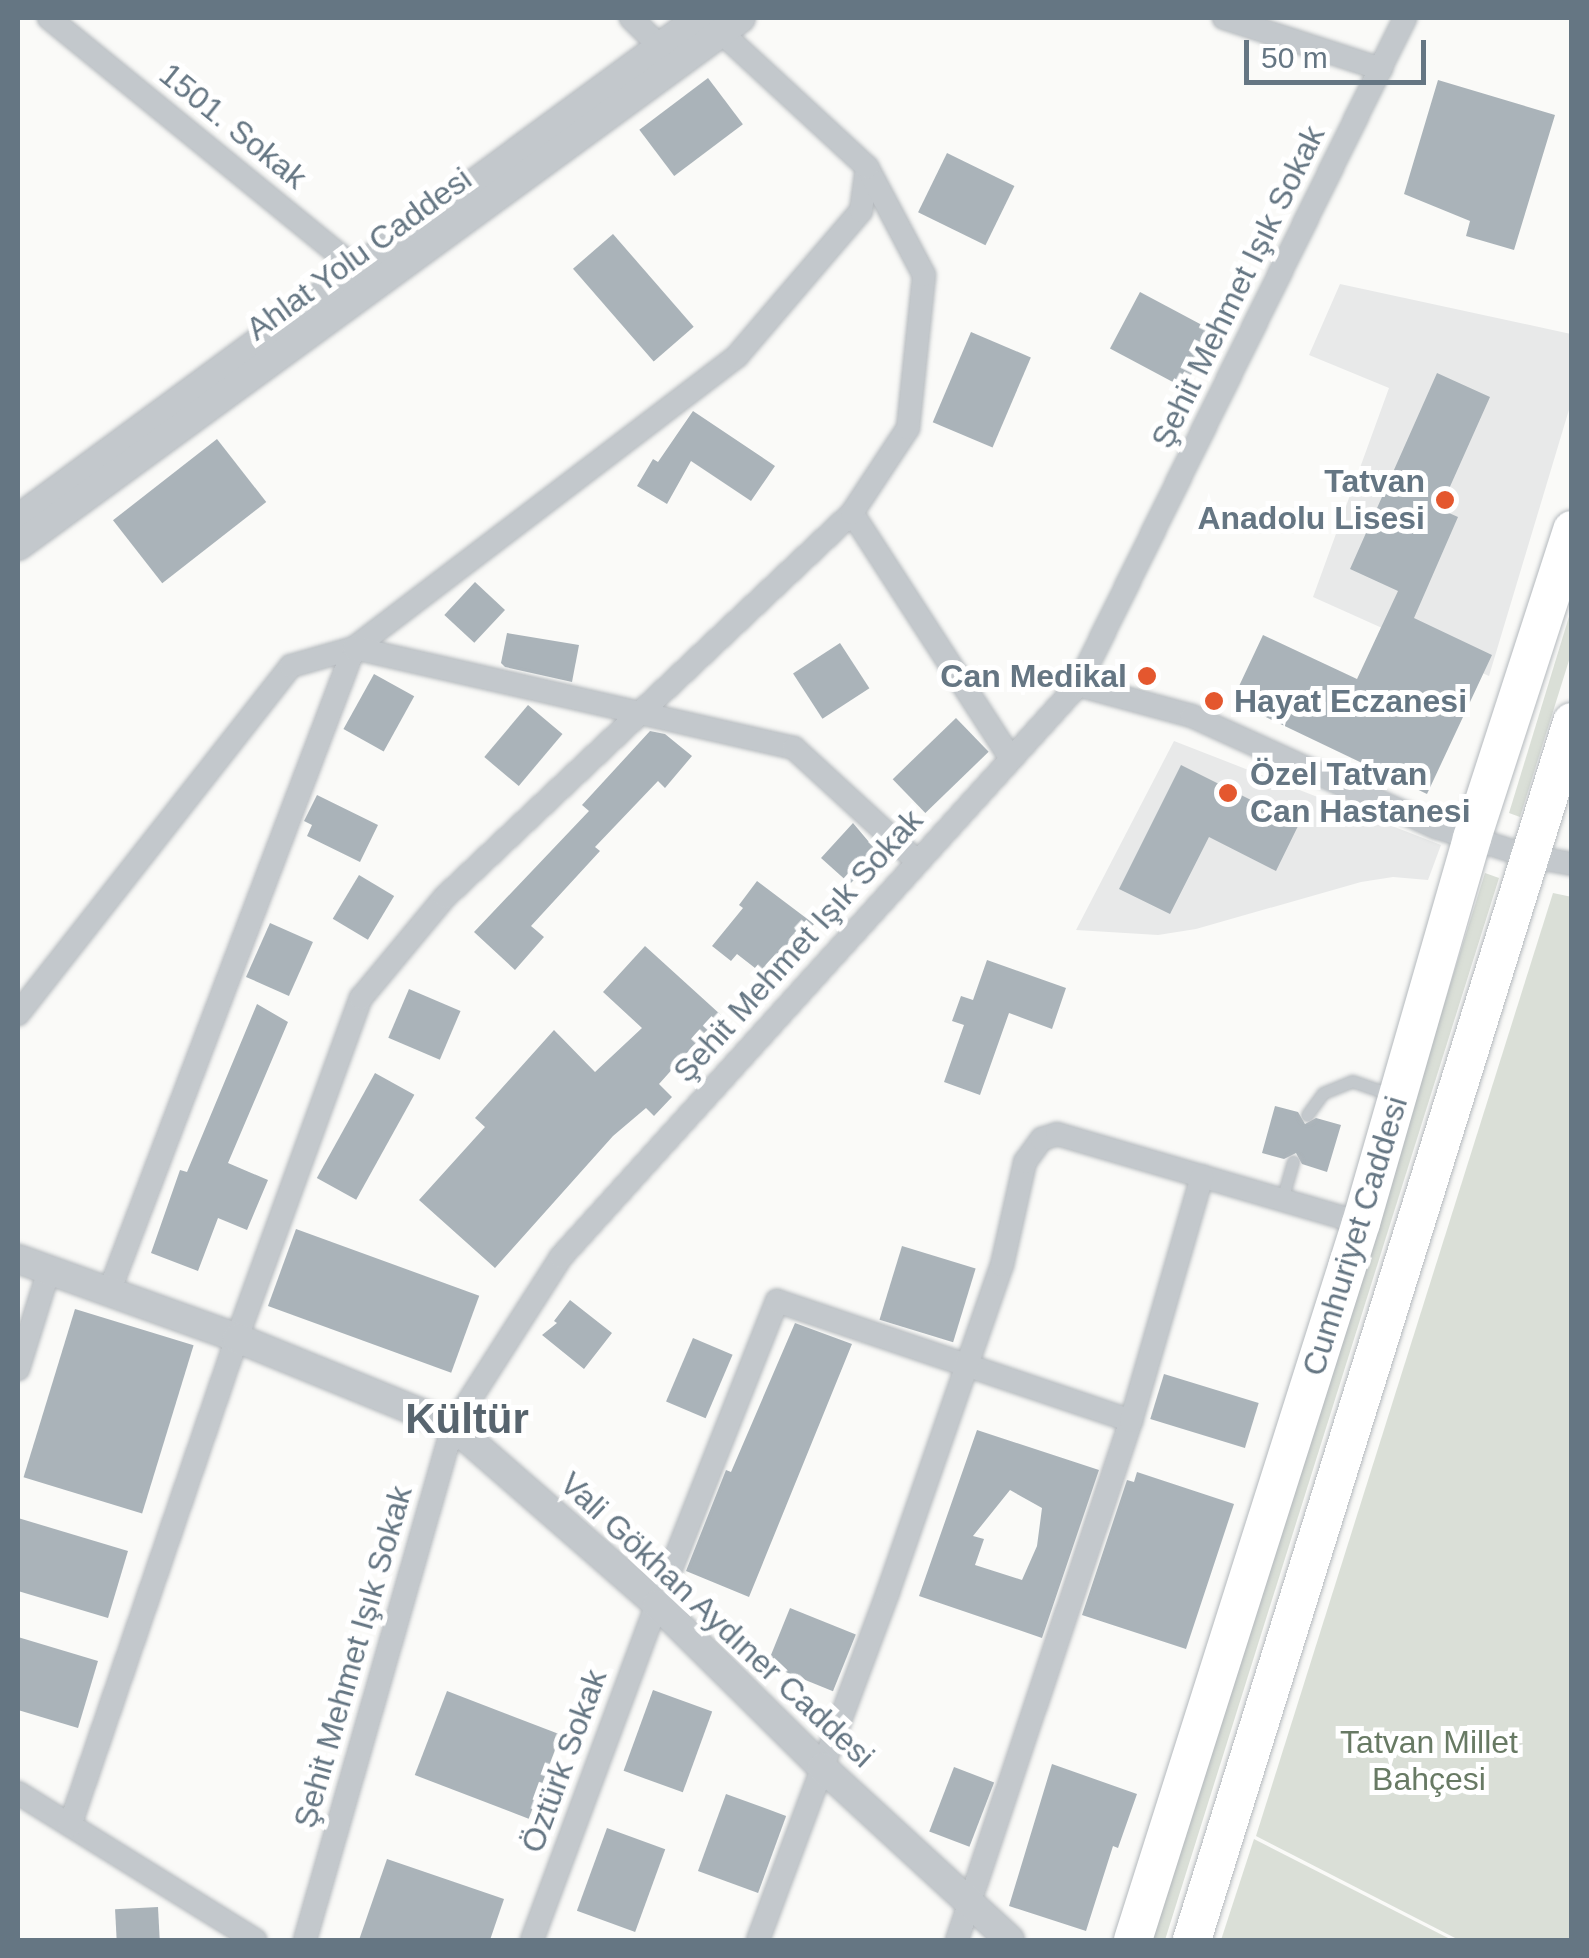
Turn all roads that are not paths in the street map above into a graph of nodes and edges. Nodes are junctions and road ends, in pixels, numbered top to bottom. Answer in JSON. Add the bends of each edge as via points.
{"nodes":[{"id":1,"x":50,"y":18,"type":"edge"},
{"id":2,"x":632,"y":18,"type":"edge"},
{"id":3,"x":1224,"y":18,"type":"edge"},
{"id":4,"x":1406,"y":18,"type":"edge"},
{"id":5,"x":716,"y":22,"type":"edge"},
{"id":6,"x":669,"y":55,"type":"junction"},
{"id":7,"x":1381,"y":69,"type":"junction"},
{"id":8,"x":867,"y":166,"type":"junction"},
{"id":9,"x":366,"y":278,"type":"junction"},
{"id":10,"x":852,"y":513,"type":"junction"},
{"id":11,"x":1572,"y":530,"type":"edge"},
{"id":12,"x":18,"y":537,"type":"edge"},
{"id":13,"x":354,"y":648,"type":"junction"},
{"id":14,"x":1078,"y":685,"type":"junction"},
{"id":15,"x":639,"y":716,"type":"junction"},
{"id":16,"x":1572,"y":722,"type":"edge"},
{"id":17,"x":1012,"y":759,"type":"junction"},
{"id":18,"x":1472,"y":838,"type":"junction"},
{"id":19,"x":1528,"y":856,"type":"junction"},
{"id":20,"x":918,"y":862,"type":"junction"},
{"id":21,"x":1572,"y":864,"type":"edge"},
{"id":22,"x":18,"y":1014,"type":"edge"},
{"id":23,"x":1398,"y":1096,"type":"junction"},
{"id":24,"x":1307,"y":1115,"type":"dead end"},
{"id":25,"x":1293,"y":1162,"type":"dead end"},
{"id":26,"x":1202,"y":1176,"type":"junction"},
{"id":27,"x":1282,"y":1200,"type":"junction"},
{"id":28,"x":1361,"y":1223,"type":"junction"},
{"id":29,"x":18,"y":1258,"type":"edge"},
{"id":30,"x":49,"y":1270,"type":"junction"},
{"id":31,"x":109,"y":1292,"type":"junction"},
{"id":32,"x":237,"y":1338,"type":"junction"},
{"id":33,"x":966,"y":1367,"type":"junction"},
{"id":34,"x":18,"y":1369,"type":"edge"},
{"id":35,"x":1131,"y":1420,"type":"junction"},
{"id":36,"x":453,"y":1426,"type":"junction"},
{"id":37,"x":657,"y":1604,"type":"junction"},
{"id":38,"x":822,"y":1767,"type":"junction"},
{"id":39,"x":18,"y":1793,"type":"edge"},
{"id":40,"x":70,"y":1825,"type":"junction"},
{"id":41,"x":969,"y":1902,"type":"junction"},
{"id":42,"x":254,"y":1940,"type":"edge"},
{"id":43,"x":305,"y":1940,"type":"edge"},
{"id":44,"x":532,"y":1940,"type":"edge"},
{"id":45,"x":758,"y":1940,"type":"edge"},
{"id":46,"x":957,"y":1940,"type":"edge"},
{"id":47,"x":1010,"y":1940,"type":"edge"},
{"id":48,"x":1133,"y":1940,"type":"edge"},
{"id":49,"x":1192,"y":1940,"type":"edge"}],
"edges":[{"from":1,"to":9,"type":"street","name":"1501. Sokak"},
{"from":2,"to":6,"type":"street"},
{"from":3,"to":7,"type":"street"},
{"from":4,"to":7,"type":"street","name":"Şehit Mehmet Işık Sokak"},
{"from":5,"to":6,"type":"street","name":"Ahlat Yolu Caddesi"},
{"from":5,"to":8,"type":"street"},
{"from":6,"to":9,"type":"street","name":"Ahlat Yolu Caddesi"},
{"from":7,"to":14,"type":"street","name":"Şehit Mehmet Işık Sokak"},
{"from":8,"to":10,"type":"street","via":[[924,275],[908,428]]},
{"from":8,"to":13,"type":"street","via":[[861,210],[738,356]]},
{"from":9,"to":12,"type":"street","name":"Ahlat Yolu Caddesi"},
{"from":10,"to":15,"type":"street"},
{"from":10,"to":17,"type":"street"},
{"from":11,"to":18,"type":"highway","name":"Cumhuriyet Caddesi"},
{"from":13,"to":15,"type":"street"},
{"from":13,"to":22,"type":"street","via":[[291,666]]},
{"from":13,"to":31,"type":"street"},
{"from":14,"to":17,"type":"street","name":"Şehit Mehmet Işık Sokak"},
{"from":14,"to":18,"type":"street","via":[[1192,716]]},
{"from":15,"to":20,"type":"street","via":[[794,748]]},
{"from":15,"to":32,"type":"street","via":[[445,897],[361,998]]},
{"from":16,"to":19,"type":"highway","name":"Cumhuriyet Caddesi"},
{"from":17,"to":20,"type":"street","name":"Şehit Mehmet Işık Sokak"},
{"from":18,"to":19,"type":"street"},
{"from":18,"to":23,"type":"highway","name":"Cumhuriyet Caddesi"},
{"from":19,"to":21,"type":"street"},
{"from":19,"to":49,"type":"highway","name":"Cumhuriyet Caddesi"},
{"from":20,"to":36,"type":"street","name":"Şehit Mehmet Işık Sokak","via":[[561,1257]]},
{"from":23,"to":24,"type":"lane","via":[[1352,1082],[1322,1094]]},
{"from":23,"to":28,"type":"highway","name":"Cumhuriyet Caddesi"},
{"from":25,"to":27,"type":"lane"},
{"from":26,"to":27,"type":"street"},
{"from":26,"to":33,"type":"street","via":[[1057,1134],[1042,1138],[1026,1162],[1002,1265]]},
{"from":26,"to":35,"type":"street"},
{"from":27,"to":28,"type":"street"},
{"from":28,"to":48,"type":"highway","name":"Cumhuriyet Caddesi"},
{"from":29,"to":30,"type":"street","name":"Vali Gökhan Aydıner Caddesi"},
{"from":30,"to":31,"type":"street","name":"Vali Gökhan Aydıner Caddesi"},
{"from":30,"to":34,"type":"street"},
{"from":31,"to":32,"type":"street","name":"Vali Gökhan Aydıner Caddesi"},
{"from":32,"to":36,"type":"street","name":"Vali Gökhan Aydıner Caddesi"},
{"from":32,"to":40,"type":"street"},
{"from":33,"to":35,"type":"street"},
{"from":33,"to":37,"type":"street","name":"Öztürk Sokak","via":[[777,1301]]},
{"from":33,"to":38,"type":"street"},
{"from":35,"to":41,"type":"street"},
{"from":36,"to":37,"type":"street","name":"Vali Gökhan Aydıner Caddesi"},
{"from":36,"to":43,"type":"street","name":"Şehit Mehmet Işık Sokak"},
{"from":37,"to":38,"type":"street","name":"Vali Gökhan Aydıner Caddesi"},
{"from":37,"to":44,"type":"street","name":"Öztürk Sokak"},
{"from":38,"to":41,"type":"street","name":"Vali Gökhan Aydıner Caddesi"},
{"from":38,"to":45,"type":"street"},
{"from":39,"to":40,"type":"street"},
{"from":40,"to":42,"type":"street"},
{"from":41,"to":46,"type":"street"},
{"from":41,"to":47,"type":"street","name":"Vali Gökhan Aydıner Caddesi"}]}
